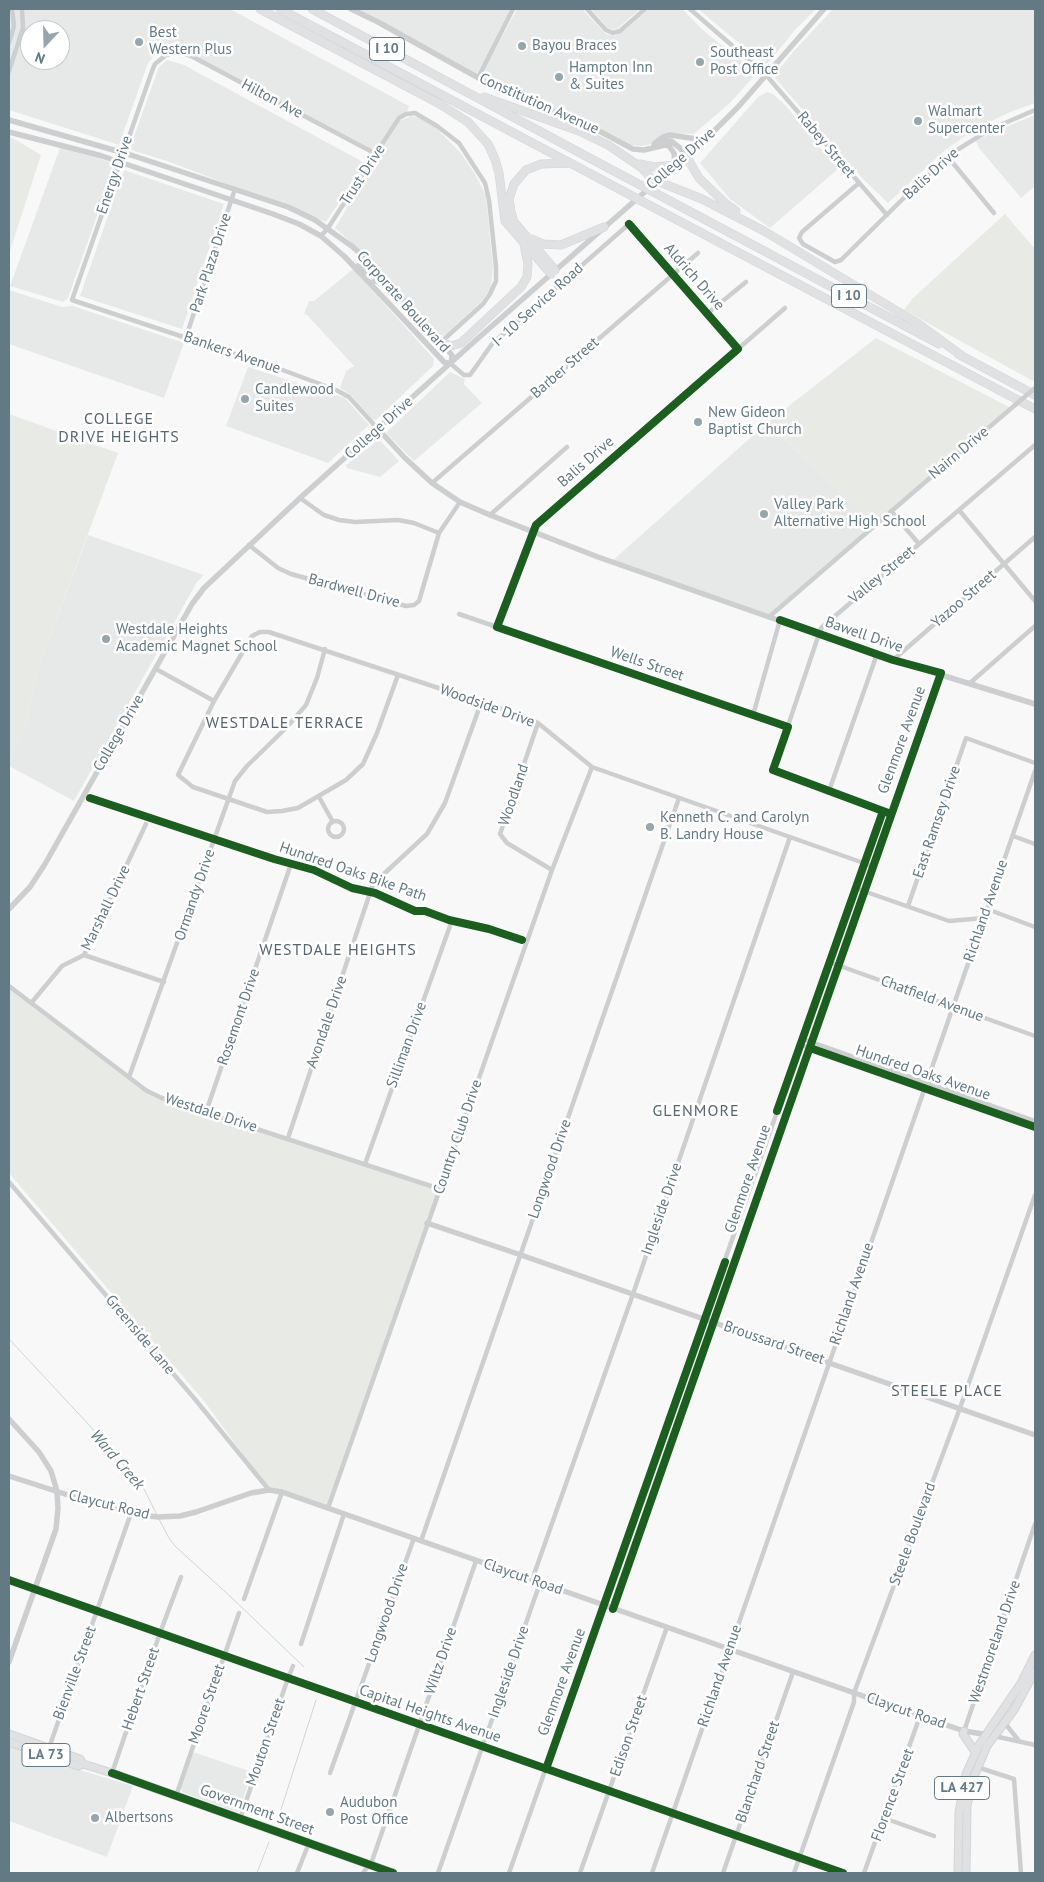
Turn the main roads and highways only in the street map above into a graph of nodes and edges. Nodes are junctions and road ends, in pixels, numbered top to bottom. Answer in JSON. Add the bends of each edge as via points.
{"nodes":[{"id":1,"x":260,"y":9,"type":"edge"},
{"id":2,"x":280,"y":9,"type":"edge"},
{"id":3,"x":312,"y":9,"type":"edge"},
{"id":4,"x":461,"y":89,"type":"junction"},
{"id":5,"x":686,"y":156,"type":"road end"},
{"id":6,"x":632,"y":160,"type":"junction"},
{"id":7,"x":570,"y":163,"type":"junction"},
{"id":8,"x":675,"y":165,"type":"road end"},
{"id":9,"x":604,"y":227,"type":"road end"},
{"id":10,"x":764,"y":231,"type":"junction"},
{"id":11,"x":524,"y":239,"type":"junction"},
{"id":12,"x":553,"y":272,"type":"road end"},
{"id":13,"x":441,"y":342,"type":"road end"},
{"id":14,"x":962,"y":356,"type":"junction"},
{"id":15,"x":1035,"y":395,"type":"edge"},
{"id":16,"x":1035,"y":409,"type":"edge"},
{"id":17,"x":1035,"y":1655,"type":"edge"},
{"id":18,"x":1035,"y":1671,"type":"edge"},
{"id":19,"x":964,"y":1731,"type":"road end"},
{"id":20,"x":9,"y":1734,"type":"edge"},
{"id":21,"x":9,"y":1742,"type":"edge"},
{"id":22,"x":975,"y":1752,"type":"junction"},
{"id":23,"x":83,"y":1764,"type":"junction"},
{"id":24,"x":393,"y":1873,"type":"edge"},
{"id":25,"x":958,"y":1873,"type":"edge"},
{"id":26,"x":966,"y":1873,"type":"edge"}],
"edges":[{"from":1,"to":11,"type":"highway","via":[[468,122],[492,152],[503,216]]},
{"from":2,"to":7,"type":"highway","number":"I 10"},
{"from":3,"to":4,"type":"highway","number":"I 10"},
{"from":4,"to":6,"type":"highway","via":[[579,131]]},
{"from":4,"to":14,"type":"highway","number":"I 10","bridge":true},
{"from":5,"to":10,"type":"highway","via":[[699,178],[719,198]]},
{"from":6,"to":8,"type":"highway","via":[[654,167]]},
{"from":6,"to":10,"type":"highway","via":[[654,183],[707,201]]},
{"from":7,"to":11,"type":"highway","via":[[536,165],[522,173],[514,184],[509,199],[510,212]]},
{"from":7,"to":16,"type":"highway","number":"I 10","bridge":true},
{"from":9,"to":11,"type":"highway","via":[[561,245]]},
{"from":10,"to":14,"type":"highway","via":[[917,323]]},
{"from":11,"to":12,"type":"highway"},
{"from":11,"to":13,"type":"highway","via":[[528,264],[521,287],[460,343],[451,346]]},
{"from":14,"to":15,"type":"highway","number":"I 10"},
{"from":17,"to":22,"type":"main road","number":"LA 427","via":[[1021,1683]]},
{"from":18,"to":26,"type":"main road","number":"LA 427","via":[[977,1768],[967,1806]]},
{"from":19,"to":22,"type":"main road"},
{"from":20,"to":23,"type":"main road","name":"Government Street","number":"LA 73","via":[[80,1759]]},
{"from":21,"to":23,"type":"main road","name":"Government Street","number":"LA 73","via":[[78,1766]]},
{"from":22,"to":25,"type":"main road","number":"LA 427","via":[[960,1801]]},
{"from":23,"to":24,"type":"main road","name":"Government Street","number":"LA 73"}]}
